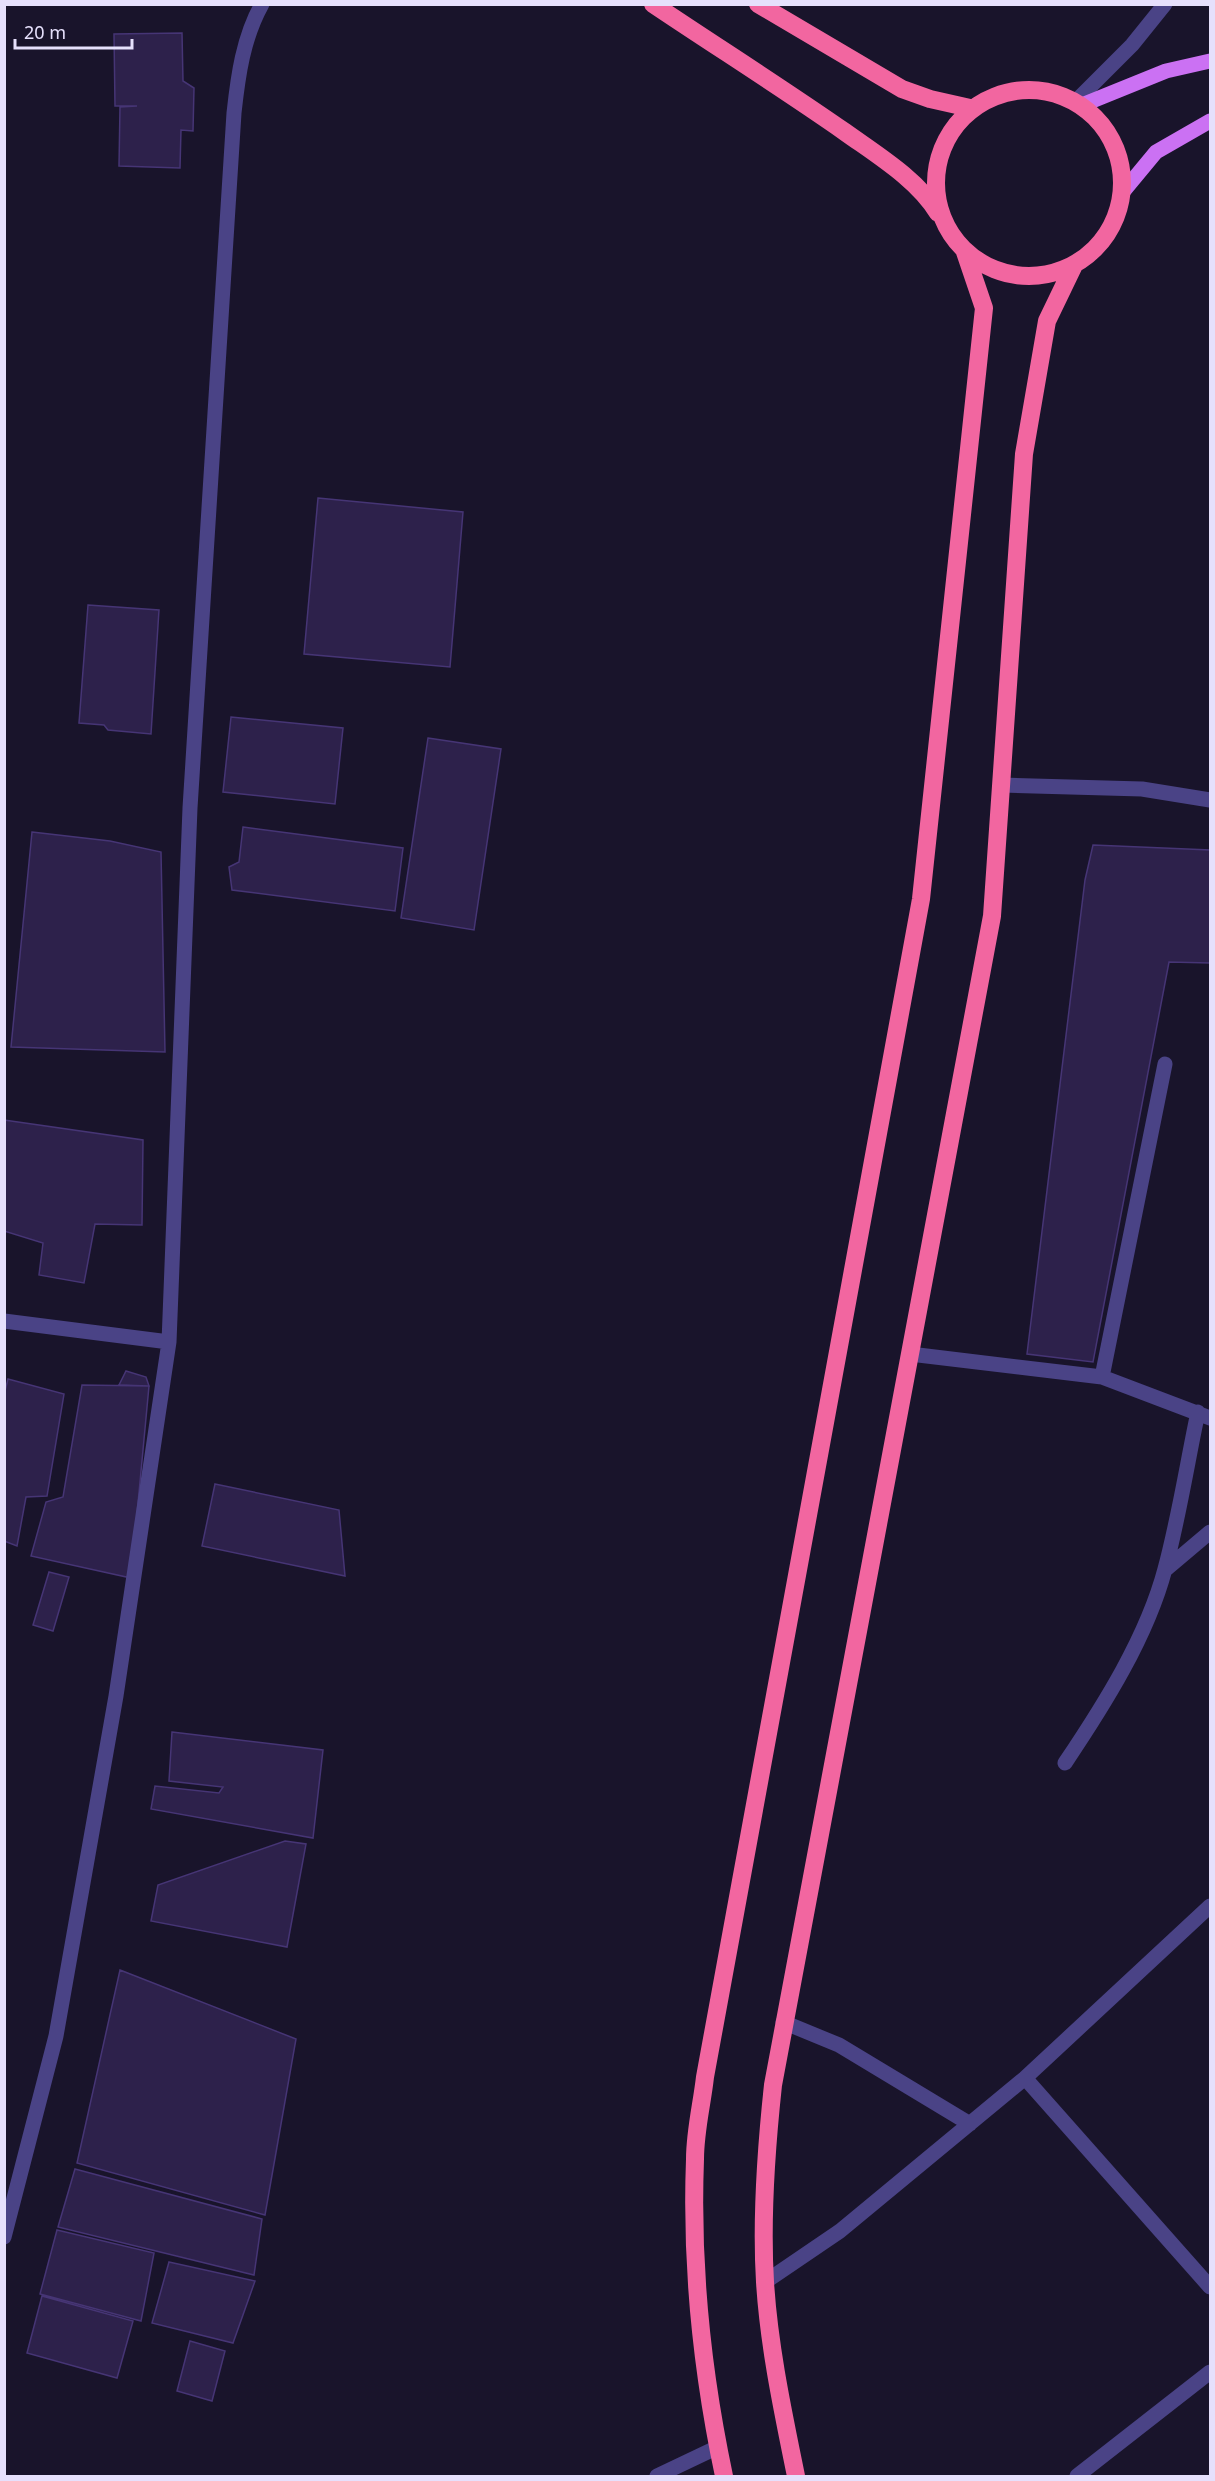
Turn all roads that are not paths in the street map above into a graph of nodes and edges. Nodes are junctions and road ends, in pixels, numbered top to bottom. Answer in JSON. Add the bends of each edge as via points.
{"nodes":[{"id":1,"x":262,"y":4,"type":"edge"},
{"id":2,"x":653,"y":4,"type":"edge"},
{"id":3,"x":758,"y":4,"type":"edge"},
{"id":4,"x":1165,"y":4,"type":"edge"},
{"id":5,"x":1210,"y":61,"type":"edge"},
{"id":6,"x":1079,"y":103,"type":"junction"},
{"id":7,"x":970,"y":108,"type":"junction"},
{"id":8,"x":1210,"y":121,"type":"edge"},
{"id":9,"x":1122,"y":193,"type":"junction"},
{"id":10,"x":947,"y":229,"type":"junction"},
{"id":11,"x":965,"y":252,"type":"junction"},
{"id":12,"x":1074,"y":265,"type":"junction"},
{"id":13,"x":1002,"y":785,"type":"junction"},
{"id":14,"x":1210,"y":800,"type":"edge"},
{"id":15,"x":1165,"y":1065,"type":"dead end"},
{"id":16,"x":4,"y":1321,"type":"edge"},
{"id":17,"x":169,"y":1342,"type":"junction"},
{"id":18,"x":910,"y":1354,"type":"junction"},
{"id":19,"x":1102,"y":1377,"type":"junction"},
{"id":20,"x":1204,"y":1415,"type":"edge"},
{"id":21,"x":1210,"y":1532,"type":"edge"},
{"id":22,"x":1165,"y":1570,"type":"junction"},
{"id":23,"x":1065,"y":1763,"type":"dead end"},
{"id":24,"x":1210,"y":1906,"type":"edge"},
{"id":25,"x":783,"y":2022,"type":"junction"},
{"id":26,"x":1025,"y":2078,"type":"junction"},
{"id":27,"x":970,"y":2124,"type":"junction"},
{"id":28,"x":4,"y":2237,"type":"edge"},
{"id":29,"x":765,"y":2282,"type":"junction"},
{"id":30,"x":1210,"y":2287,"type":"edge"},
{"id":31,"x":1210,"y":2372,"type":"edge"},
{"id":32,"x":718,"y":2446,"type":"junction"},
{"id":33,"x":657,"y":2476,"type":"edge"},
{"id":34,"x":724,"y":2476,"type":"edge"},
{"id":35,"x":796,"y":2476,"type":"edge"},
{"id":36,"x":1077,"y":2476,"type":"edge"}],
"edges":[{"from":1,"to":17,"type":"street","via":[[240,67],[234,113],[190,808]]},
{"from":2,"to":10,"type":"highway","via":[[871,151],[929,199]]},
{"from":3,"to":7,"type":"highway","via":[[902,89]]},
{"from":4,"to":6,"type":"street"},
{"from":5,"to":6,"type":"main road","via":[[1166,71]]},
{"from":6,"to":7,"type":"highway","via":[[1053,92],[1029,88],[1005,92]]},
{"from":6,"to":9,"type":"highway","via":[[1101,122],[1114,144],[1121,168]]},
{"from":7,"to":10,"type":"highway","via":[[951,132],[936,170],[936,200]]},
{"from":8,"to":9,"type":"main road","via":[[1156,152]]},
{"from":9,"to":12,"type":"highway","via":[[1114,222],[1098,246]]},
{"from":10,"to":11,"type":"highway"},
{"from":11,"to":12,"type":"highway","via":[[989,268],[1017,276],[1047,275]]},
{"from":11,"to":32,"type":"highway","via":[[984,308],[921,899],[705,2077],[695,2157],[696,2284]]},
{"from":12,"to":13,"type":"highway","via":[[1047,321],[1024,454]]},
{"from":13,"to":14,"type":"street","via":[[1142,789]]},
{"from":13,"to":18,"type":"highway","via":[[992,916]]},
{"from":15,"to":19,"type":"street"},
{"from":16,"to":17,"type":"street"},
{"from":17,"to":28,"type":"street","via":[[116,1696],[56,2036]]},
{"from":18,"to":19,"type":"street"},
{"from":18,"to":25,"type":"highway"},
{"from":19,"to":20,"type":"street"},
{"from":20,"to":22,"type":"street"},
{"from":21,"to":22,"type":"street"},
{"from":22,"to":23,"type":"street","via":[[1122,1671]]},
{"from":24,"to":26,"type":"street"},
{"from":25,"to":27,"type":"street","via":[[839,2045]]},
{"from":25,"to":29,"type":"highway","via":[[765,2163]]},
{"from":26,"to":27,"type":"street"},
{"from":26,"to":30,"type":"street"},
{"from":27,"to":29,"type":"street","via":[[840,2231]]},
{"from":29,"to":35,"type":"highway","via":[[777,2381]]},
{"from":31,"to":36,"type":"street"},
{"from":32,"to":33,"type":"street"},
{"from":32,"to":34,"type":"highway"}]}
